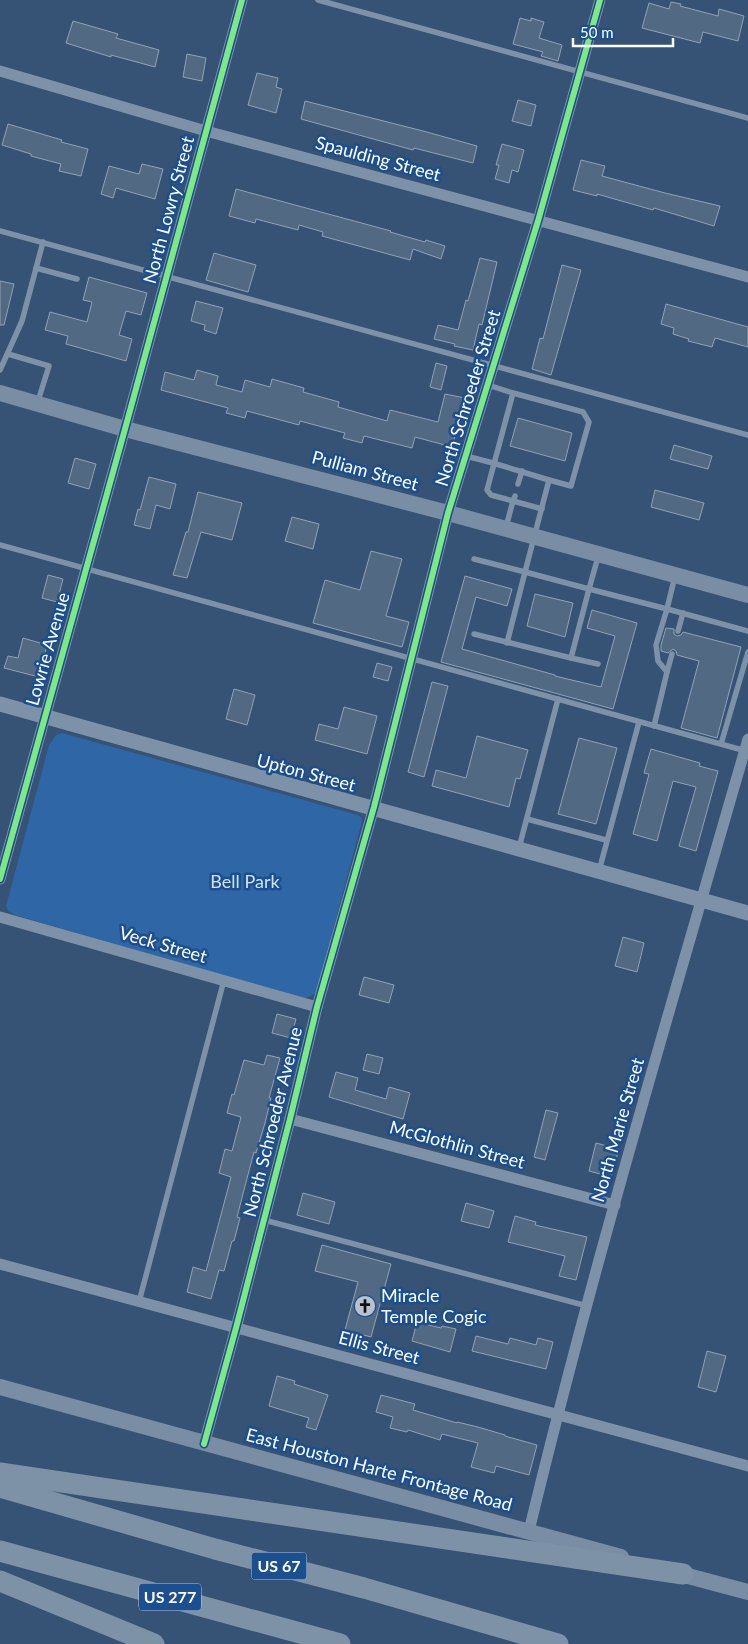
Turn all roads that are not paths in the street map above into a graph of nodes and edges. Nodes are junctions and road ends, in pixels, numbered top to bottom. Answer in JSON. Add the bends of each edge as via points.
{"nodes":[{"id":1,"x":242,"y":0,"type":"edge"},
{"id":2,"x":318,"y":0,"type":"edge"},
{"id":3,"x":600,"y":0,"type":"edge"},
{"id":4,"x":0,"y":71,"type":"edge"},
{"id":5,"x":580,"y":72,"type":"junction"},
{"id":6,"x":748,"y":118,"type":"edge"},
{"id":7,"x":206,"y":131,"type":"junction"},
{"id":8,"x":538,"y":220,"type":"junction"},
{"id":9,"x":0,"y":231,"type":"edge"},
{"id":10,"x":43,"y":242,"type":"junction"},
{"id":11,"x":36,"y":268,"type":"junction"},
{"id":12,"x":167,"y":276,"type":"junction"},
{"id":13,"x":748,"y":277,"type":"edge"},
{"id":14,"x":77,"y":279,"type":"dead end"},
{"id":15,"x":8,"y":354,"type":"junction"},
{"id":16,"x":494,"y":366,"type":"junction"},
{"id":17,"x":0,"y":370,"type":"edge"},
{"id":18,"x":488,"y":385,"type":"junction"},
{"id":19,"x":0,"y":393,"type":"edge"},
{"id":20,"x":513,"y":393,"type":"junction"},
{"id":21,"x":38,"y":404,"type":"junction"},
{"id":22,"x":125,"y":429,"type":"junction"},
{"id":23,"x":748,"y":435,"type":"edge"},
{"id":24,"x":466,"y":456,"type":"junction"},
{"id":25,"x":493,"y":463,"type":"junction"},
{"id":26,"x":522,"y":471,"type":"junction"},
{"id":27,"x":549,"y":480,"type":"junction"},
{"id":28,"x":518,"y":484,"type":"dead end"},
{"id":29,"x":514,"y":499,"type":"junction"},
{"id":30,"x":542,"y":509,"type":"junction"},
{"id":31,"x":448,"y":513,"type":"junction"},
{"id":32,"x":506,"y":529,"type":"junction"},
{"id":33,"x":535,"y":536,"type":"junction"},
{"id":34,"x":0,"y":544,"type":"edge"},
{"id":35,"x":599,"y":554,"type":"junction"},
{"id":36,"x":474,"y":559,"type":"dead end"},
{"id":37,"x":86,"y":568,"type":"junction"},
{"id":38,"x":525,"y":572,"type":"junction"},
{"id":39,"x":676,"y":575,"type":"junction"},
{"id":40,"x":589,"y":589,"type":"junction"},
{"id":41,"x":748,"y":594,"type":"edge"},
{"id":42,"x":667,"y":609,"type":"junction"},
{"id":43,"x":683,"y":613,"type":"junction"},
{"id":44,"x":678,"y":631,"type":"dead end"},
{"id":45,"x":748,"y":631,"type":"edge"},
{"id":46,"x":474,"y":634,"type":"dead end"},
{"id":47,"x":507,"y":642,"type":"junction"},
{"id":48,"x":748,"y":652,"type":"edge"},
{"id":49,"x":672,"y":654,"type":"dead end"},
{"id":50,"x":412,"y":658,"type":"junction"},
{"id":51,"x":571,"y":658,"type":"junction"},
{"id":52,"x":598,"y":664,"type":"dead end"},
{"id":53,"x":667,"y":672,"type":"junction"},
{"id":54,"x":558,"y":699,"type":"junction"},
{"id":55,"x":0,"y":704,"type":"edge"},
{"id":56,"x":44,"y":716,"type":"junction"},
{"id":57,"x":639,"y":722,"type":"junction"},
{"id":58,"x":654,"y":726,"type":"junction"},
{"id":59,"x":722,"y":744,"type":"junction"},
{"id":60,"x":747,"y":747,"type":"edge"},
{"id":61,"x":374,"y":807,"type":"junction"},
{"id":62,"x":527,"y":819,"type":"junction"},
{"id":63,"x":606,"y":840,"type":"junction"},
{"id":64,"x":519,"y":848,"type":"junction"},
{"id":65,"x":599,"y":871,"type":"junction"},
{"id":66,"x":0,"y":879,"type":"edge"},
{"id":67,"x":702,"y":900,"type":"junction"},
{"id":68,"x":748,"y":913,"type":"edge"},
{"id":69,"x":0,"y":917,"type":"edge"},
{"id":70,"x":224,"y":980,"type":"junction"},
{"id":71,"x":317,"y":1007,"type":"junction"},
{"id":72,"x":290,"y":1119,"type":"junction"},
{"id":73,"x":615,"y":1205,"type":"junction"},
{"id":74,"x":264,"y":1220,"type":"junction"},
{"id":75,"x":0,"y":1264,"type":"edge"},
{"id":76,"x":138,"y":1302,"type":"junction"},
{"id":77,"x":587,"y":1306,"type":"junction"},
{"id":78,"x":236,"y":1328,"type":"junction"},
{"id":79,"x":0,"y":1387,"type":"edge"},
{"id":80,"x":557,"y":1414,"type":"junction"},
{"id":81,"x":204,"y":1444,"type":"junction"},
{"id":82,"x":748,"y":1466,"type":"edge"},
{"id":83,"x":0,"y":1473,"type":"edge"},
{"id":84,"x":0,"y":1487,"type":"edge"},
{"id":85,"x":529,"y":1531,"type":"junction"},
{"id":86,"x":0,"y":1551,"type":"edge"},
{"id":87,"x":683,"y":1574,"type":"junction"},
{"id":88,"x":0,"y":1581,"type":"edge"},
{"id":89,"x":748,"y":1592,"type":"edge"},
{"id":90,"x":154,"y":1644,"type":"edge"},
{"id":91,"x":340,"y":1644,"type":"edge"},
{"id":92,"x":558,"y":1644,"type":"edge"}],
"edges":[{"from":1,"to":7,"type":"street","name":"North Lowry Street"},
{"from":2,"to":5,"type":"lane"},
{"from":3,"to":5,"type":"street","name":"North Schroeder Street"},
{"from":4,"to":7,"type":"street","name":"Spaulding Street"},
{"from":5,"to":6,"type":"lane"},
{"from":5,"to":8,"type":"street","name":"North Schroeder Street"},
{"from":7,"to":8,"type":"street","name":"Spaulding Street"},
{"from":7,"to":12,"type":"street","name":"North Lowry Street"},
{"from":8,"to":13,"type":"street","name":"Spaulding Street"},
{"from":8,"to":16,"type":"street","name":"North Schroeder Street"},
{"from":9,"to":10,"type":"lane"},
{"from":10,"to":11,"type":"lane"},
{"from":10,"to":12,"type":"lane"},
{"from":11,"to":14,"type":"lane"},
{"from":11,"to":15,"type":"lane","via":[[22,321]]},
{"from":12,"to":16,"type":"lane"},
{"from":12,"to":22,"type":"street","name":"North Lowry Street"},
{"from":15,"to":17,"type":"lane"},
{"from":15,"to":21,"type":"lane","via":[[49,366]]},
{"from":16,"to":18,"type":"street","name":"North Schroeder Street"},
{"from":16,"to":23,"type":"lane"},
{"from":18,"to":20,"type":"lane"},
{"from":18,"to":24,"type":"street","name":"North Schroeder Street"},
{"from":19,"to":21,"type":"main road","name":"Pulliam Street"},
{"from":20,"to":25,"type":"lane"},
{"from":20,"to":27,"type":"lane","via":[[583,412],[589,422],[571,486]]},
{"from":21,"to":22,"type":"main road","name":"Pulliam Street"},
{"from":22,"to":31,"type":"main road","name":"Pulliam Street"},
{"from":22,"to":37,"type":"street","name":"Lowrie Avenue"},
{"from":24,"to":25,"type":"lane"},
{"from":24,"to":31,"type":"street","name":"North Schroeder Street"},
{"from":25,"to":26,"type":"lane"},
{"from":25,"to":29,"type":"lane","via":[[487,490],[491,495]]},
{"from":26,"to":27,"type":"lane"},
{"from":26,"to":28,"type":"lane"},
{"from":27,"to":30,"type":"lane"},
{"from":29,"to":30,"type":"lane"},
{"from":29,"to":32,"type":"lane"},
{"from":30,"to":33,"type":"lane"},
{"from":31,"to":32,"type":"main road","name":"Pulliam Street"},
{"from":31,"to":50,"type":"street","name":"North Schroeder Street"},
{"from":32,"to":33,"type":"main road","name":"Pulliam Street"},
{"from":33,"to":35,"type":"main road","name":"Pulliam Street"},
{"from":33,"to":38,"type":"lane"},
{"from":34,"to":37,"type":"lane"},
{"from":35,"to":39,"type":"main road","name":"Pulliam Street"},
{"from":35,"to":40,"type":"lane"},
{"from":36,"to":38,"type":"lane"},
{"from":37,"to":50,"type":"lane"},
{"from":37,"to":56,"type":"street","name":"Lowrie Avenue"},
{"from":38,"to":40,"type":"lane"},
{"from":38,"to":47,"type":"lane"},
{"from":39,"to":41,"type":"main road","name":"Pulliam Street"},
{"from":39,"to":42,"type":"lane"},
{"from":40,"to":42,"type":"lane"},
{"from":40,"to":51,"type":"lane"},
{"from":42,"to":43,"type":"lane"},
{"from":42,"to":53,"type":"lane","via":[[656,645],[658,661]]},
{"from":43,"to":44,"type":"lane"},
{"from":43,"to":45,"type":"lane"},
{"from":46,"to":47,"type":"lane"},
{"from":47,"to":51,"type":"lane"},
{"from":48,"to":59,"type":"lane"},
{"from":49,"to":53,"type":"lane"},
{"from":50,"to":54,"type":"lane"},
{"from":50,"to":61,"type":"street","name":"North Schroeder Street"},
{"from":51,"to":52,"type":"lane"},
{"from":53,"to":58,"type":"lane"},
{"from":54,"to":57,"type":"lane"},
{"from":54,"to":62,"type":"lane"},
{"from":55,"to":56,"type":"street","name":"Upton Street"},
{"from":56,"to":61,"type":"street","name":"Upton Street"},
{"from":56,"to":66,"type":"street","name":"Lowrie Avenue"},
{"from":57,"to":58,"type":"lane"},
{"from":57,"to":63,"type":"lane"},
{"from":58,"to":59,"type":"lane"},
{"from":59,"to":60,"type":"lane"},
{"from":60,"to":67,"type":"street","name":"North Marie Street"},
{"from":61,"to":64,"type":"street","name":"Upton Street"},
{"from":61,"to":71,"type":"street","name":"North Schroeder Avenue"},
{"from":62,"to":63,"type":"lane"},
{"from":62,"to":64,"type":"lane"},
{"from":63,"to":65,"type":"lane"},
{"from":64,"to":65,"type":"street","name":"Upton Street"},
{"from":65,"to":67,"type":"street","name":"Upton Street"},
{"from":67,"to":68,"type":"street","name":"Upton Street"},
{"from":67,"to":73,"type":"street","name":"North Marie Street"},
{"from":69,"to":70,"type":"street","name":"Veck Street"},
{"from":70,"to":71,"type":"street","name":"Veck Street"},
{"from":70,"to":76,"type":"lane"},
{"from":71,"to":72,"type":"street","name":"North Schroeder Avenue"},
{"from":72,"to":73,"type":"street","name":"McGlothlin Street"},
{"from":72,"to":74,"type":"street","name":"North Schroeder Avenue"},
{"from":73,"to":77,"type":"street","name":"North Marie Street"},
{"from":74,"to":77,"type":"lane"},
{"from":74,"to":78,"type":"street","name":"North Schroeder Avenue"},
{"from":75,"to":76,"type":"street","name":"Ellis Street"},
{"from":76,"to":78,"type":"street","name":"Ellis Street"},
{"from":77,"to":80,"type":"street","name":"North Marie Street"},
{"from":78,"to":80,"type":"street","name":"Ellis Street"},
{"from":78,"to":81,"type":"street","name":"North Schroeder Avenue"},
{"from":79,"to":81,"type":"main road","name":"East Houston Harte Frontage Road"},
{"from":80,"to":82,"type":"street","name":"Ellis Street"},
{"from":80,"to":85,"type":"street","name":"North Marie Street"},
{"from":81,"to":85,"type":"main road","name":"East Houston Harte Frontage Road"},
{"from":83,"to":87,"type":"highway"},
{"from":84,"to":92,"type":"highway","number":"US 67"},
{"from":85,"to":87,"type":"main road","name":"East Houston Harte Frontage Road"},
{"from":86,"to":91,"type":"highway","number":"US 277"},
{"from":87,"to":89,"type":"main road","name":"East Houston Harte Frontage Road"},
{"from":88,"to":90,"type":"highway"}]}
